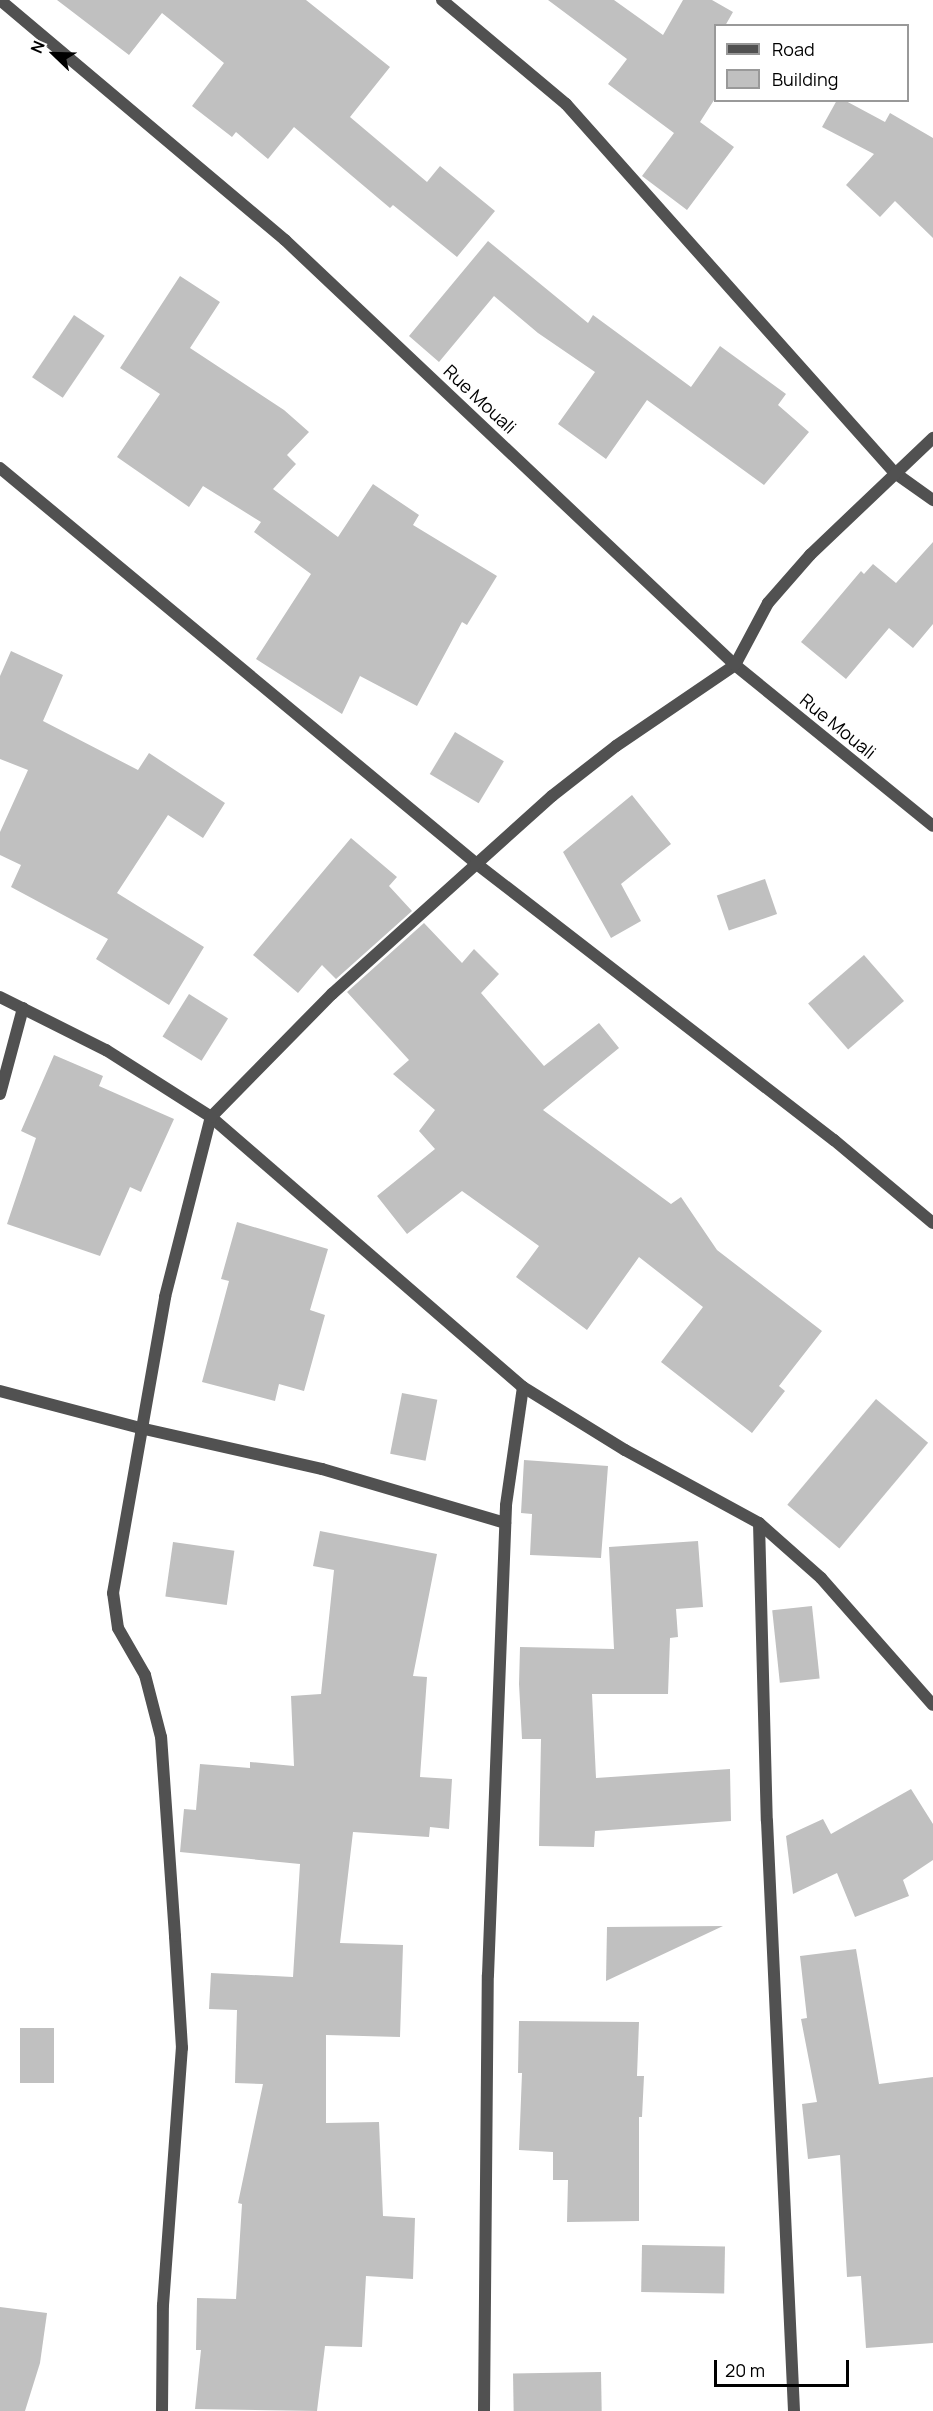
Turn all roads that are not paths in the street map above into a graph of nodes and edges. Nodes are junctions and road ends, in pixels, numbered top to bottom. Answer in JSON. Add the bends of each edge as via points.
{"nodes":[{"id":1,"x":0,"y":0,"type":"edge"},
{"id":2,"x":442,"y":0,"type":"edge"},
{"id":3,"x":933,"y":438,"type":"edge"},
{"id":4,"x":0,"y":468,"type":"edge"},
{"id":5,"x":895,"y":473,"type":"junction"},
{"id":6,"x":933,"y":500,"type":"edge"},
{"id":7,"x":735,"y":665,"type":"junction"},
{"id":8,"x":933,"y":826,"type":"edge"},
{"id":9,"x":478,"y":865,"type":"junction"},
{"id":10,"x":0,"y":997,"type":"edge"},
{"id":11,"x":22,"y":1008,"type":"junction"},
{"id":12,"x":0,"y":1095,"type":"edge"},
{"id":13,"x":211,"y":1117,"type":"junction"},
{"id":14,"x":933,"y":1223,"type":"edge"},
{"id":15,"x":524,"y":1387,"type":"junction"},
{"id":16,"x":0,"y":1391,"type":"edge"},
{"id":17,"x":140,"y":1428,"type":"junction"},
{"id":18,"x":505,"y":1523,"type":"junction"},
{"id":19,"x":759,"y":1523,"type":"junction"},
{"id":20,"x":933,"y":1705,"type":"edge"},
{"id":21,"x":162,"y":2411,"type":"edge"},
{"id":22,"x":484,"y":2411,"type":"edge"},
{"id":23,"x":794,"y":2411,"type":"edge"}],
"edges":[{"from":1,"to":7,"type":"street","name":"Rue Mouali","via":[[285,240]]},
{"from":2,"to":5,"type":"street","via":[[566,104]]},
{"from":3,"to":5,"type":"street"},
{"from":4,"to":9,"type":"street"},
{"from":5,"to":6,"type":"street"},
{"from":5,"to":7,"type":"street","via":[[810,555],[768,603]]},
{"from":7,"to":8,"type":"street","name":"Rue Mouali"},
{"from":7,"to":9,"type":"street","via":[[616,746],[552,796]]},
{"from":9,"to":13,"type":"street","via":[[332,994]]},
{"from":9,"to":14,"type":"street","via":[[834,1140]]},
{"from":10,"to":11,"type":"street"},
{"from":11,"to":12,"type":"street"},
{"from":11,"to":13,"type":"street","via":[[106,1050]]},
{"from":13,"to":15,"type":"street"},
{"from":13,"to":17,"type":"street","via":[[183,1220]]},
{"from":15,"to":18,"type":"street"},
{"from":15,"to":19,"type":"street","via":[[625,1450]]},
{"from":16,"to":17,"type":"street"},
{"from":17,"to":18,"type":"street","via":[[322,1469]]},
{"from":17,"to":21,"type":"street","via":[[113,1593],[118,1628],[145,1675],[161,1737],[182,2048],[163,2305]]},
{"from":18,"to":22,"type":"street","via":[[488,1975]]},
{"from":19,"to":20,"type":"street","via":[[822,1578]]},
{"from":19,"to":23,"type":"street","via":[[767,1832]]}]}
